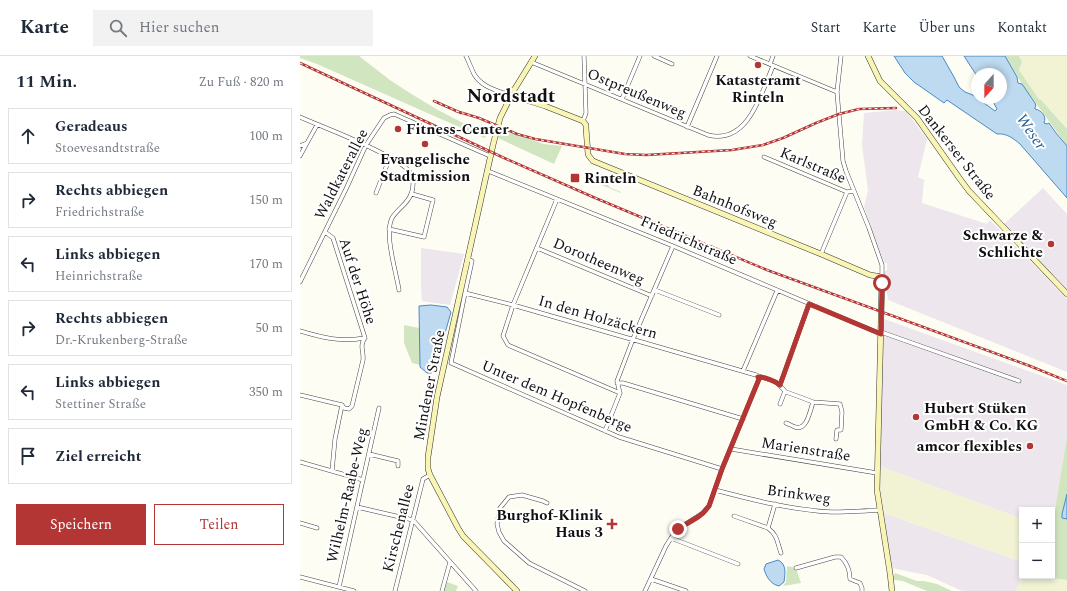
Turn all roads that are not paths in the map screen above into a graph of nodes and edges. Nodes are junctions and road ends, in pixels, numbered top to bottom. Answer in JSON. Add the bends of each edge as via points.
{"nodes":[{"id":1,"x":466,"y":56,"type":"edge"},
{"id":2,"x":535,"y":56,"type":"edge"},
{"id":3,"x":584,"y":56,"type":"edge"},
{"id":4,"x":640,"y":56,"type":"edge"},
{"id":5,"x":654,"y":56,"type":"edge"},
{"id":6,"x":717,"y":56,"type":"edge"},
{"id":7,"x":750,"y":56,"type":"edge"},
{"id":8,"x":773,"y":56,"type":"edge"},
{"id":9,"x":841,"y":56,"type":"edge"},
{"id":10,"x":868,"y":56,"type":"edge"},
{"id":11,"x":531,"y":62,"type":"junction"},
{"id":12,"x":672,"y":64,"type":"dead end"},
{"id":13,"x":771,"y":65,"type":"junction"},
{"id":14,"x":585,"y":84,"type":"junction"},
{"id":15,"x":514,"y":90,"type":"junction"},
{"id":16,"x":838,"y":92,"type":"junction"},
{"id":17,"x":506,"y":94,"type":"junction"},
{"id":18,"x":517,"y":98,"type":"junction"},
{"id":19,"x":622,"y":99,"type":"junction"},
{"id":20,"x":509,"y":100,"type":"junction"},
{"id":21,"x":300,"y":117,"type":"edge"},
{"id":22,"x":583,"y":121,"type":"junction"},
{"id":23,"x":317,"y":125,"type":"junction"},
{"id":24,"x":688,"y":127,"type":"junction"},
{"id":25,"x":307,"y":143,"type":"junction"},
{"id":26,"x":366,"y":145,"type":"junction"},
{"id":27,"x":300,"y":146,"type":"edge"},
{"id":28,"x":300,"y":156,"type":"edge"},
{"id":29,"x":490,"y":156,"type":"junction"},
{"id":30,"x":390,"y":157,"type":"junction"},
{"id":31,"x":764,"y":157,"type":"dead end"},
{"id":32,"x":488,"y":171,"type":"junction"},
{"id":33,"x":854,"y":191,"type":"junction"},
{"id":34,"x":847,"y":192,"type":"junction"},
{"id":35,"x":376,"y":193,"type":"dead end"},
{"id":36,"x":412,"y":194,"type":"junction"},
{"id":37,"x":557,"y":199,"type":"junction"},
{"id":38,"x":390,"y":228,"type":"junction"},
{"id":39,"x":325,"y":232,"type":"junction"},
{"id":40,"x":673,"y":246,"type":"junction"},
{"id":41,"x":537,"y":248,"type":"junction"},
{"id":42,"x":821,"y":254,"type":"junction"},
{"id":43,"x":468,"y":259,"type":"junction"},
{"id":44,"x":882,"y":277,"type":"junction"},
{"id":45,"x":300,"y":282,"type":"edge"},
{"id":46,"x":400,"y":290,"type":"dead end"},
{"id":47,"x":655,"y":290,"type":"junction"},
{"id":48,"x":777,"y":291,"type":"junction"},
{"id":49,"x":465,"y":293,"type":"junction"},
{"id":50,"x":1067,"y":294,"type":"edge"},
{"id":51,"x":652,"y":296,"type":"junction"},
{"id":52,"x":809,"y":304,"type":"junction"},
{"id":53,"x":513,"y":305,"type":"junction"},
{"id":54,"x":719,"y":315,"type":"dead end"},
{"id":55,"x":300,"y":332,"type":"edge"},
{"id":56,"x":881,"y":333,"type":"junction"},
{"id":57,"x":365,"y":338,"type":"junction"},
{"id":58,"x":633,"y":339,"type":"junction"},
{"id":59,"x":743,"y":371,"type":"junction"},
{"id":60,"x":758,"y":377,"type":"junction"},
{"id":61,"x":1019,"y":381,"type":"dead end"},
{"id":62,"x":617,"y":383,"type":"junction"},
{"id":63,"x":780,"y":385,"type":"junction"},
{"id":64,"x":785,"y":391,"type":"junction"},
{"id":65,"x":620,"y":393,"type":"junction"},
{"id":66,"x":300,"y":395,"type":"edge"},
{"id":67,"x":813,"y":402,"type":"junction"},
{"id":68,"x":780,"y":404,"type":"dead end"},
{"id":69,"x":342,"y":405,"type":"junction"},
{"id":70,"x":379,"y":408,"type":"dead end"},
{"id":71,"x":743,"y":419,"type":"junction"},
{"id":72,"x":786,"y":423,"type":"dead end"},
{"id":73,"x":605,"y":431,"type":"junction"},
{"id":74,"x":836,"y":439,"type":"dead end"},
{"id":75,"x":731,"y":449,"type":"junction"},
{"id":76,"x":369,"y":454,"type":"junction"},
{"id":77,"x":300,"y":462,"type":"edge"},
{"id":78,"x":398,"y":466,"type":"dead end"},
{"id":79,"x":722,"y":469,"type":"junction"},
{"id":80,"x":332,"y":471,"type":"junction"},
{"id":81,"x":877,"y":473,"type":"junction"},
{"id":82,"x":430,"y":475,"type":"junction"},
{"id":83,"x":363,"y":480,"type":"junction"},
{"id":84,"x":715,"y":490,"type":"junction"},
{"id":85,"x":547,"y":504,"type":"dead end"},
{"id":86,"x":775,"y":504,"type":"junction"},
{"id":87,"x":357,"y":507,"type":"junction"},
{"id":88,"x":880,"y":510,"type":"junction"},
{"id":89,"x":734,"y":516,"type":"dead end"},
{"id":90,"x":413,"y":520,"type":"junction"},
{"id":91,"x":300,"y":523,"type":"edge"},
{"id":92,"x":317,"y":528,"type":"dead end"},
{"id":93,"x":768,"y":528,"type":"junction"},
{"id":94,"x":671,"y":538,"type":"junction"},
{"id":95,"x":781,"y":553,"type":"dead end"},
{"id":96,"x":450,"y":562,"type":"junction"},
{"id":97,"x":738,"y":564,"type":"dead end"},
{"id":98,"x":796,"y":568,"type":"dead end"},
{"id":99,"x":300,"y":577,"type":"edge"},
{"id":100,"x":651,"y":579,"type":"junction"},
{"id":101,"x":338,"y":587,"type":"junction"},
{"id":102,"x":354,"y":591,"type":"edge"},
{"id":103,"x":396,"y":591,"type":"edge"},
{"id":104,"x":442,"y":591,"type":"edge"},
{"id":105,"x":476,"y":591,"type":"edge"},
{"id":106,"x":518,"y":591,"type":"edge"},
{"id":107,"x":586,"y":591,"type":"edge"},
{"id":108,"x":645,"y":591,"type":"edge"},
{"id":109,"x":686,"y":591,"type":"edge"},
{"id":110,"x":862,"y":591,"type":"edge"},
{"id":111,"x":892,"y":591,"type":"edge"}],
"edges":[{"from":1,"to":17,"type":"street","via":[[482,84]]},
{"from":2,"to":11,"type":"main road"},
{"from":3,"to":14,"type":"street"},
{"from":4,"to":19,"type":"street"},
{"from":5,"to":12,"type":"street"},
{"from":6,"to":24,"type":"street"},
{"from":7,"to":13,"type":"street"},
{"from":8,"to":13,"type":"street"},
{"from":9,"to":16,"type":"street"},
{"from":10,"to":50,"type":"main road","name":"Dankerser Straße","via":[[880,81],[917,118],[969,191]]},
{"from":11,"to":14,"type":"street","name":"Ostpreußenweg"},
{"from":11,"to":15,"type":"main road"},
{"from":13,"to":16,"type":"street"},
{"from":13,"to":24,"type":"street","name":"Ostpreußenweg","via":[[755,108],[740,129],[722,136],[713,136]]},
{"from":14,"to":19,"type":"street","name":"Ostpreußenweg"},
{"from":14,"to":22,"type":"street","via":[[586,113]]},
{"from":15,"to":17,"type":"main road","via":[[509,90]]},
{"from":15,"to":18,"type":"main road"},
{"from":16,"to":33,"type":"street","via":[[843,161]]},
{"from":17,"to":20,"type":"main road"},
{"from":18,"to":20,"type":"main road"},
{"from":18,"to":22,"type":"main road","via":[[535,102]]},
{"from":19,"to":24,"type":"street","name":"Ostpreußenweg"},
{"from":20,"to":29,"type":"main road","name":"Mindener Straße","via":[[500,118]]},
{"from":21,"to":23,"type":"street"},
{"from":22,"to":42,"type":"main road","name":"Bahnhofsweg","via":[[586,125],[587,148],[593,161]]},
{"from":23,"to":25,"type":"street"},
{"from":23,"to":26,"type":"street"},
{"from":25,"to":27,"type":"street"},
{"from":25,"to":28,"type":"street"},
{"from":26,"to":29,"type":"street","name":"Waldkaterallee","via":[[384,118],[394,114]]},
{"from":26,"to":30,"type":"street"},
{"from":26,"to":39,"type":"street","name":"Waldkaterallee"},
{"from":29,"to":32,"type":"main road","name":"Mindener Straße"},
{"from":30,"to":35,"type":"street"},
{"from":30,"to":36,"type":"street","via":[[411,172]]},
{"from":31,"to":34,"type":"street","name":"Karlstraße"},
{"from":32,"to":37,"type":"street","name":"Friedrichstraße"},
{"from":32,"to":43,"type":"main road","name":"Mindener Straße"},
{"from":33,"to":34,"type":"street","name":"Karlstraße"},
{"from":33,"to":44,"type":"street","via":[[882,265]]},
{"from":34,"to":42,"type":"street"},
{"from":36,"to":38,"type":"street","via":[[392,217]]},
{"from":36,"to":38,"type":"street","via":[[433,200],[424,237]]},
{"from":37,"to":40,"type":"street","name":"Friedrichstraße"},
{"from":37,"to":41,"type":"street"},
{"from":38,"to":46,"type":"street","via":[[389,241]]},
{"from":39,"to":45,"type":"street","name":"Waldkaterallee"},
{"from":39,"to":57,"type":"street","name":"Auf der Höhe","via":[[333,238]]},
{"from":40,"to":47,"type":"street"},
{"from":40,"to":48,"type":"street","name":"Friedrichstraße"},
{"from":41,"to":51,"type":"street","name":"Dorotheenweg"},
{"from":41,"to":53,"type":"street"},
{"from":42,"to":44,"type":"main road","name":"Bahnhofsweg","via":[[870,275]]},
{"from":43,"to":49,"type":"street","via":[[472,261]]},
{"from":43,"to":82,"type":"main road","name":"Mindener Straße","via":[[435,406],[428,457]]},
{"from":44,"to":56,"type":"main road"},
{"from":47,"to":51,"type":"street"},
{"from":47,"to":54,"type":"street"},
{"from":48,"to":52,"type":"street","name":"Friedrichstraße"},
{"from":48,"to":59,"type":"street"},
{"from":49,"to":53,"type":"street","name":"In den Holzäckern"},
{"from":49,"to":73,"type":"street","name":"Unter dem Hopfenberge","via":[[451,363]]},
{"from":51,"to":58,"type":"street"},
{"from":52,"to":56,"type":"street","name":"Friedrichstraße"},
{"from":52,"to":63,"type":"street"},
{"from":53,"to":58,"type":"street","name":"In den Holzäckern"},
{"from":53,"to":65,"type":"street","via":[[503,336],[508,345]]},
{"from":55,"to":57,"type":"street","via":[[328,339]]},
{"from":56,"to":61,"type":"street","name":"Friedrichstraße"},
{"from":56,"to":81,"type":"main road"},
{"from":57,"to":69,"type":"street","name":"Auf der Höhe","via":[[362,342],[364,355],[352,406],[349,409]]},
{"from":58,"to":59,"type":"street","name":"In den Holzäckern"},
{"from":58,"to":62,"type":"street"},
{"from":59,"to":60,"type":"street","name":"In den Holzäckern"},
{"from":60,"to":63,"type":"street","name":"In den Holzäckern"},
{"from":60,"to":71,"type":"street"},
{"from":62,"to":65,"type":"street"},
{"from":62,"to":71,"type":"street"},
{"from":63,"to":64,"type":"street"},
{"from":64,"to":67,"type":"street"},
{"from":64,"to":68,"type":"street"},
{"from":65,"to":73,"type":"street"},
{"from":66,"to":69,"type":"street"},
{"from":67,"to":72,"type":"street","via":[[805,425],[800,428]]},
{"from":67,"to":74,"type":"street","via":[[840,404],[841,430],[837,430]]},
{"from":69,"to":80,"type":"street"},
{"from":70,"to":76,"type":"street","name":"Wilhelm-Raabe-Weg"},
{"from":71,"to":75,"type":"street"},
{"from":73,"to":79,"type":"street","name":"Unter dem Hopfenberge"},
{"from":75,"to":79,"type":"street"},
{"from":75,"to":81,"type":"street","name":"Marienstraße"},
{"from":76,"to":78,"type":"street","via":[[398,461]]},
{"from":76,"to":83,"type":"street","name":"Wilhelm-Raabe-Weg"},
{"from":77,"to":80,"type":"street"},
{"from":79,"to":84,"type":"street"},
{"from":80,"to":83,"type":"street"},
{"from":81,"to":88,"type":"main road"},
{"from":82,"to":90,"type":"street","name":"Kirschenallee","via":[[423,478]]},
{"from":82,"to":106,"type":"main road","name":"Mindener Straße","via":[[460,532]]},
{"from":83,"to":87,"type":"street","name":"Wilhelm-Raabe-Weg"},
{"from":84,"to":86,"type":"street","name":"Brinkweg"},
{"from":84,"to":94,"type":"street","via":[[709,506],[703,513],[678,529]]},
{"from":85,"to":107,"type":"street","via":[[522,495],[508,497],[500,508],[497,524],[499,532],[504,541],[529,563]]},
{"from":86,"to":88,"type":"street","name":"Brinkweg","via":[[832,512]]},
{"from":86,"to":93,"type":"street"},
{"from":87,"to":90,"type":"street"},
{"from":87,"to":101,"type":"street","name":"Wilhelm-Raabe-Weg"},
{"from":88,"to":111,"type":"main road"},
{"from":89,"to":93,"type":"street"},
{"from":90,"to":96,"type":"street"},
{"from":90,"to":103,"type":"street","name":"Kirschenallee"},
{"from":91,"to":92,"type":"street"},
{"from":93,"to":95,"type":"street","via":[[774,532]]},
{"from":94,"to":97,"type":"street"},
{"from":94,"to":100,"type":"street"},
{"from":96,"to":104,"type":"street"},
{"from":96,"to":105,"type":"street"},
{"from":98,"to":110,"type":"street","via":[[841,557],[846,562],[850,579],[860,583]]},
{"from":99,"to":101,"type":"street"},
{"from":100,"to":108,"type":"street"},
{"from":100,"to":109,"type":"street"},
{"from":101,"to":102,"type":"street"}]}
